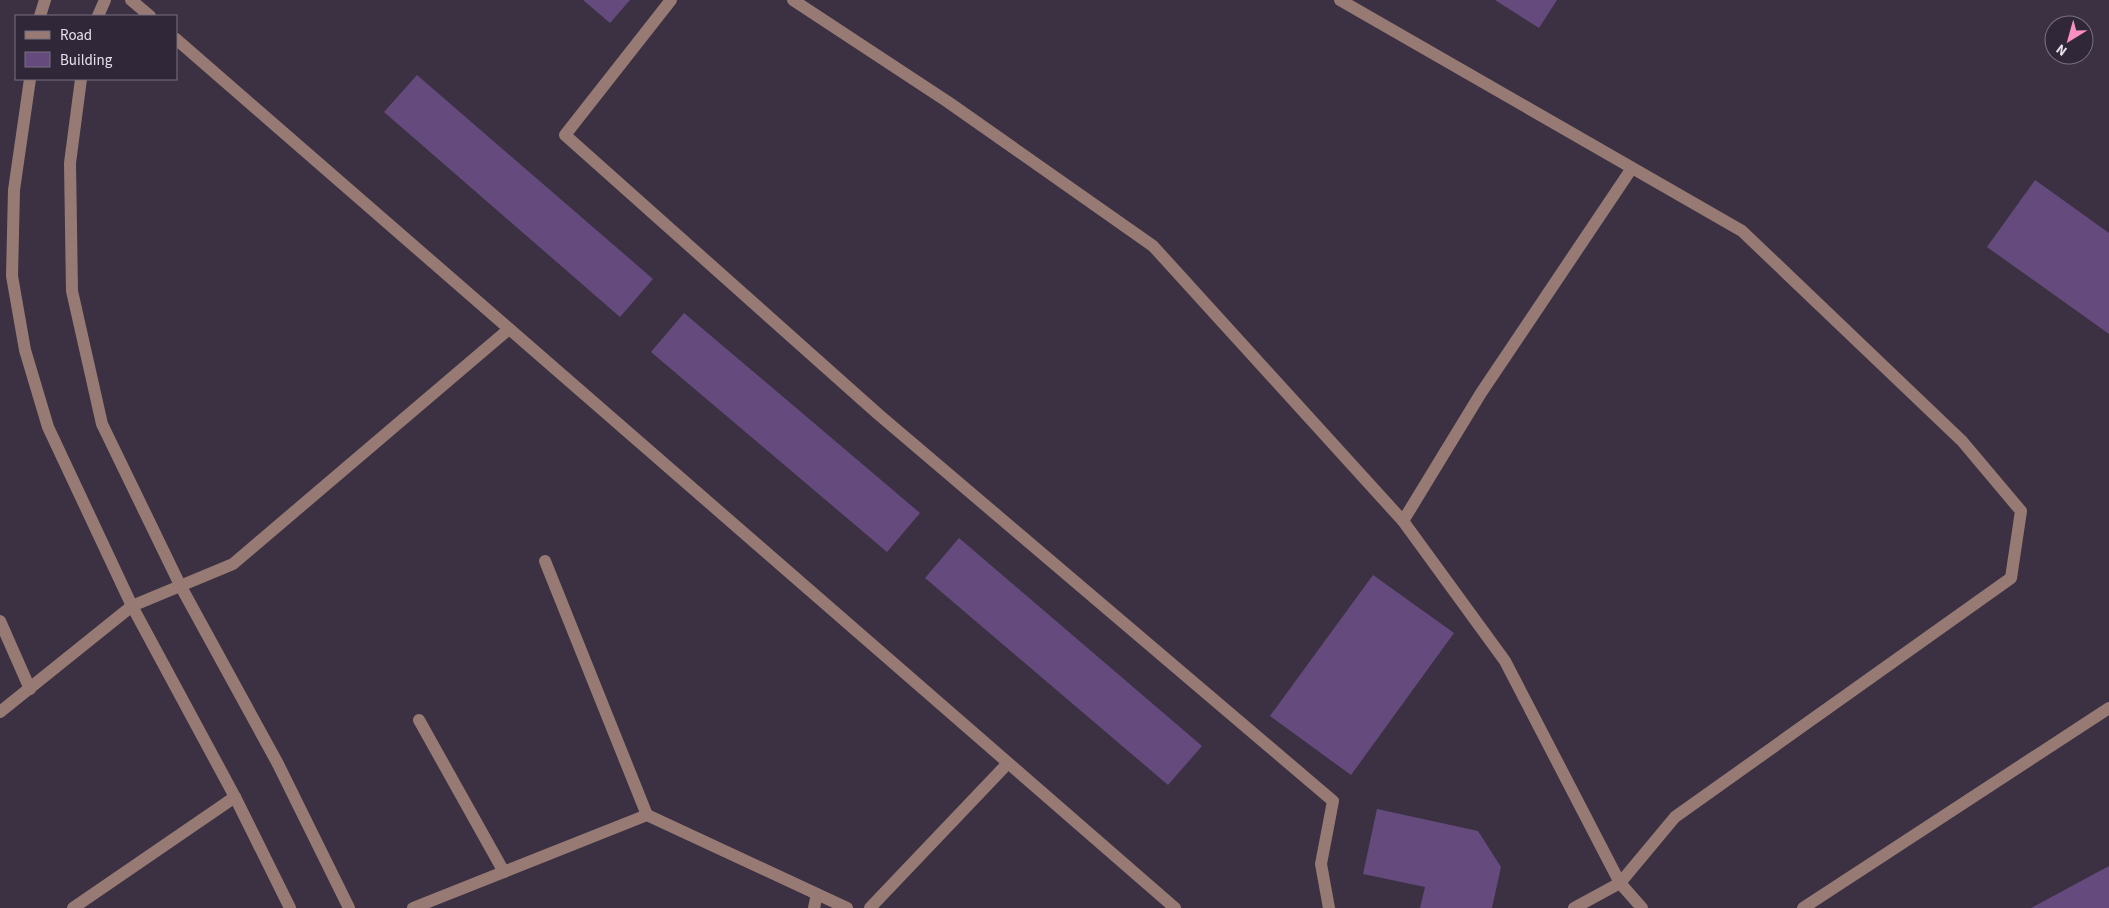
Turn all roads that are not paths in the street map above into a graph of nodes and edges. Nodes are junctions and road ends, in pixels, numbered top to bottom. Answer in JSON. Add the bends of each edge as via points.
{"nodes":[{"id":1,"x":45,"y":0,"type":"edge"},
{"id":2,"x":105,"y":0,"type":"edge"},
{"id":3,"x":131,"y":0,"type":"edge"},
{"id":4,"x":671,"y":0,"type":"edge"},
{"id":5,"x":793,"y":0,"type":"edge"},
{"id":6,"x":1340,"y":0,"type":"edge"},
{"id":7,"x":40,"y":15,"type":"edge"},
{"id":8,"x":98,"y":15,"type":"edge"},
{"id":9,"x":149,"y":15,"type":"edge"},
{"id":10,"x":178,"y":41,"type":"edge"},
{"id":11,"x":30,"y":80,"type":"edge"},
{"id":12,"x":81,"y":80,"type":"edge"},
{"id":13,"x":1632,"y":168,"type":"junction"},
{"id":14,"x":6,"y":276,"type":"edge"},
{"id":15,"x":509,"y":329,"type":"junction"},
{"id":16,"x":1403,"y":521,"type":"junction"},
{"id":17,"x":545,"y":561,"type":"dead end"},
{"id":18,"x":180,"y":585,"type":"junction"},
{"id":19,"x":132,"y":606,"type":"junction"},
{"id":20,"x":0,"y":621,"type":"edge"},
{"id":21,"x":30,"y":688,"type":"junction"},
{"id":22,"x":2109,"y":708,"type":"edge"},
{"id":23,"x":0,"y":712,"type":"edge"},
{"id":24,"x":419,"y":720,"type":"dead end"},
{"id":25,"x":1008,"y":763,"type":"junction"},
{"id":26,"x":235,"y":797,"type":"junction"},
{"id":27,"x":647,"y":815,"type":"junction"},
{"id":28,"x":504,"y":872,"type":"junction"},
{"id":29,"x":1620,"y":883,"type":"junction"},
{"id":30,"x":817,"y":894,"type":"junction"},
{"id":31,"x":81,"y":906,"type":"edge"},
{"id":32,"x":290,"y":908,"type":"edge"},
{"id":33,"x":349,"y":908,"type":"edge"},
{"id":34,"x":413,"y":908,"type":"edge"},
{"id":35,"x":814,"y":908,"type":"edge"},
{"id":36,"x":847,"y":908,"type":"edge"},
{"id":37,"x":870,"y":908,"type":"edge"},
{"id":38,"x":1175,"y":908,"type":"edge"},
{"id":39,"x":1329,"y":908,"type":"edge"},
{"id":40,"x":1574,"y":908,"type":"edge"},
{"id":41,"x":1642,"y":908,"type":"edge"},
{"id":42,"x":1803,"y":908,"type":"edge"}],
"edges":[{"from":1,"to":7,"type":"street"},
{"from":2,"to":8,"type":"street"},
{"from":3,"to":9,"type":"street"},
{"from":4,"to":39,"type":"street","via":[[564,135],[878,414],[1333,801],[1322,864]]},
{"from":5,"to":16,"type":"street","via":[[948,102],[1153,246]]},
{"from":6,"to":13,"type":"street"},
{"from":10,"to":15,"type":"street"},
{"from":11,"to":14,"type":"street"},
{"from":12,"to":18,"type":"street","via":[[70,163],[72,292],[102,424]]},
{"from":13,"to":16,"type":"street","via":[[1482,393]]},
{"from":13,"to":29,"type":"street","via":[[1742,231],[1962,441],[2021,511],[2012,578],[1675,817]]},
{"from":14,"to":19,"type":"street","via":[[48,427]]},
{"from":15,"to":18,"type":"street","via":[[233,564]]},
{"from":15,"to":25,"type":"street"},
{"from":16,"to":29,"type":"street","via":[[1505,661]]},
{"from":17,"to":27,"type":"street"},
{"from":18,"to":19,"type":"street"},
{"from":18,"to":33,"type":"street","via":[[278,764]]},
{"from":19,"to":21,"type":"street"},
{"from":19,"to":26,"type":"street"},
{"from":20,"to":21,"type":"street"},
{"from":21,"to":23,"type":"street"},
{"from":22,"to":42,"type":"street"},
{"from":24,"to":28,"type":"street"},
{"from":25,"to":37,"type":"street"},
{"from":25,"to":38,"type":"street"},
{"from":26,"to":31,"type":"street"},
{"from":26,"to":32,"type":"street"},
{"from":27,"to":28,"type":"street"},
{"from":27,"to":30,"type":"street"},
{"from":28,"to":34,"type":"street"},
{"from":29,"to":40,"type":"street"},
{"from":29,"to":41,"type":"street"},
{"from":30,"to":35,"type":"street"},
{"from":30,"to":36,"type":"street"}]}
